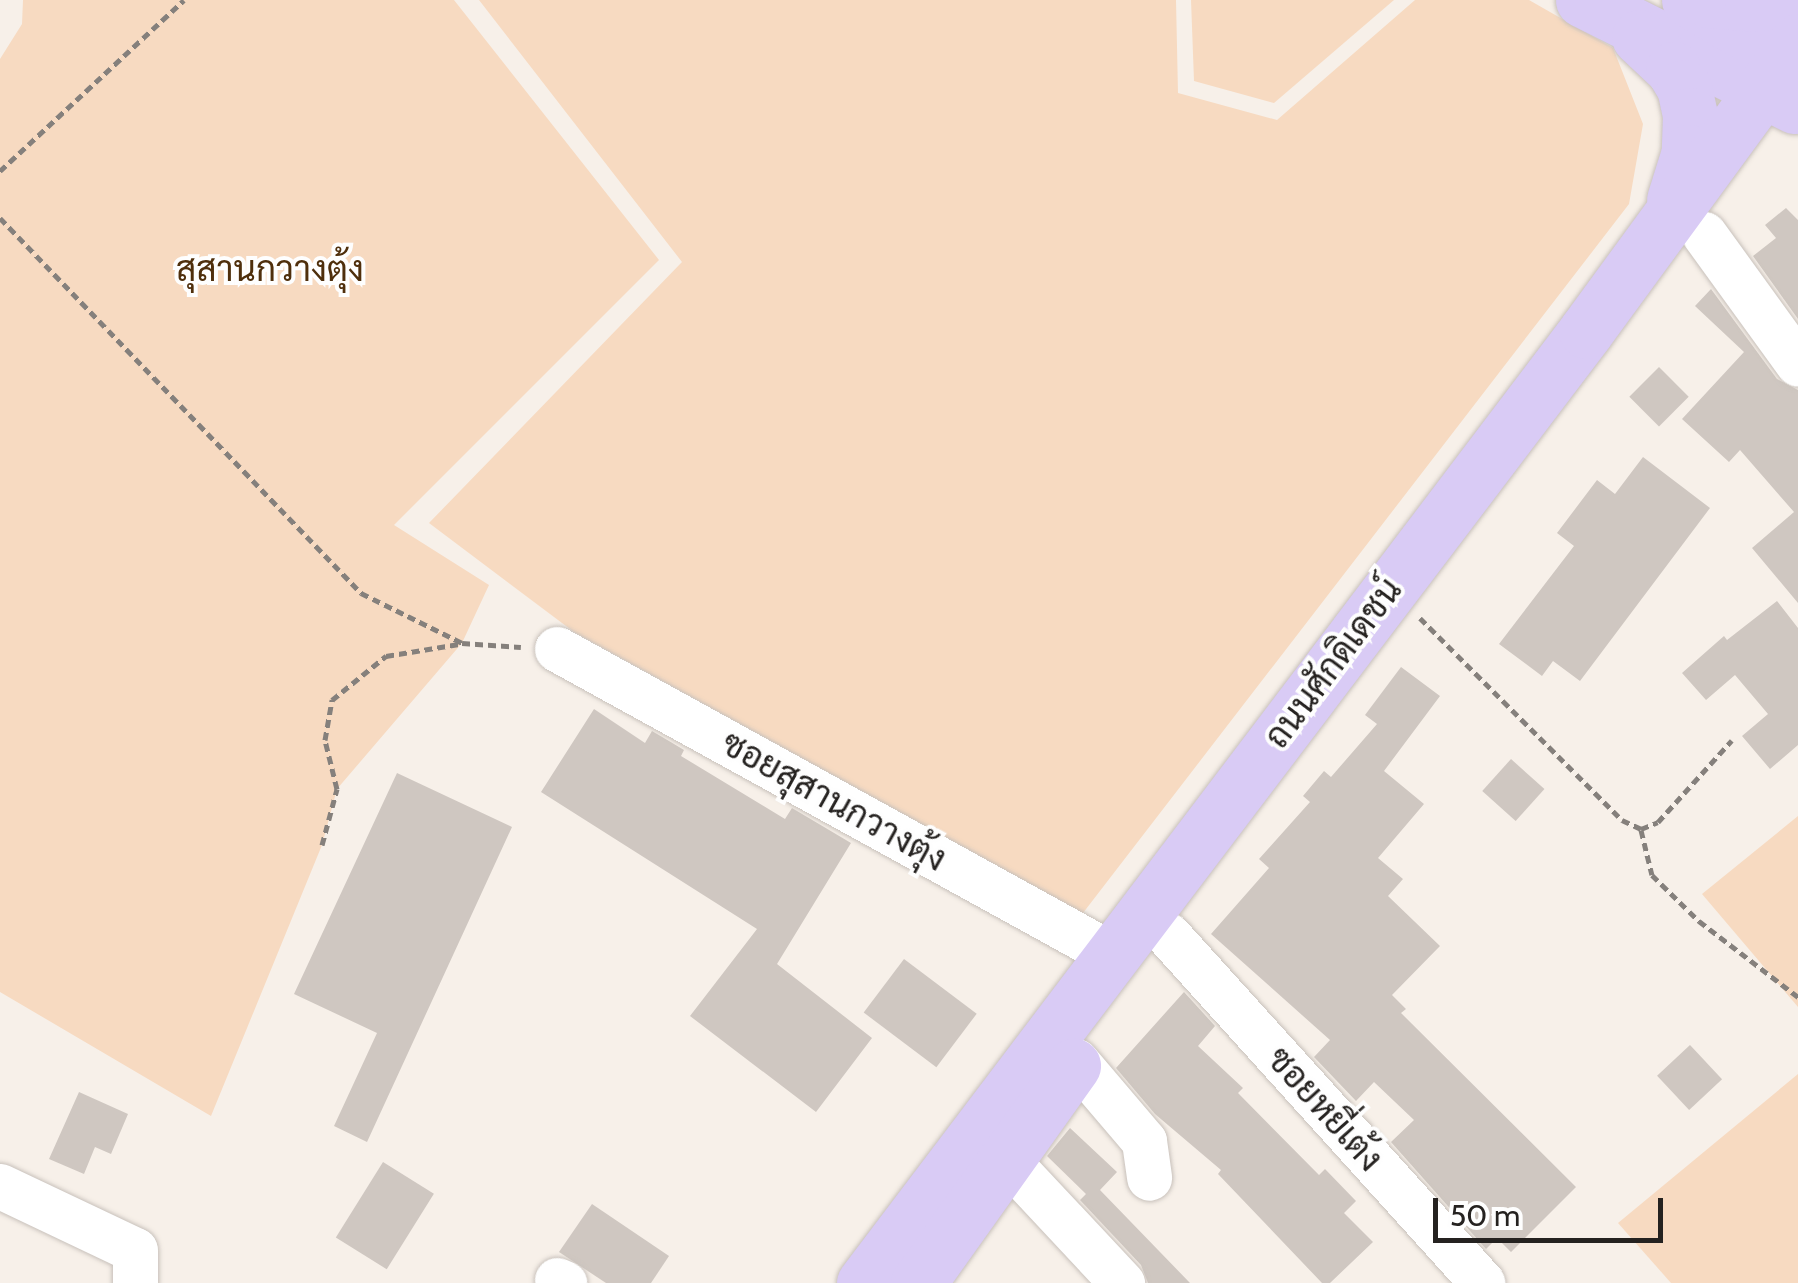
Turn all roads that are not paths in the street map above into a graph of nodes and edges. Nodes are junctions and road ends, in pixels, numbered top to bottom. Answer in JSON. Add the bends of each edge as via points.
{"nodes":[{"id":1,"x":1688,"y":0,"type":"edge"},
{"id":2,"x":1708,"y":0,"type":"edge"},
{"id":3,"x":1785,"y":0,"type":"edge"},
{"id":4,"x":1604,"y":12,"type":"edge"},
{"id":5,"x":1791,"y":82,"type":"edge"},
{"id":6,"x":1685,"y":228,"type":"junction"},
{"id":7,"x":1798,"y":364,"type":"edge"},
{"id":8,"x":557,"y":649,"type":"road end"},
{"id":9,"x":1253,"y":796,"type":"junction"},
{"id":10,"x":1168,"y":935,"type":"junction"},
{"id":11,"x":1111,"y":954,"type":"junction"},
{"id":12,"x":1076,"y":1062,"type":"junction"},
{"id":13,"x":1006,"y":1159,"type":"junction"},
{"id":14,"x":1149,"y":1178,"type":"dead end"},
{"id":15,"x":0,"y":1186,"type":"edge"},
{"id":16,"x":135,"y":1266,"type":"edge"},
{"id":17,"x":864,"y":1283,"type":"edge"},
{"id":18,"x":918,"y":1283,"type":"edge"},
{"id":19,"x":1122,"y":1283,"type":"edge"},
{"id":20,"x":1482,"y":1283,"type":"edge"}],
"edges":[{"from":1,"to":5,"type":"main road"},
{"from":2,"to":3,"type":"main road"},
{"from":4,"to":5,"type":"main road"},
{"from":4,"to":6,"type":"main road","via":[[1673,69],[1684,87],[1690,116]]},
{"from":5,"to":6,"type":"main road","name":"ถนนศักดิเดชน์"},
{"from":6,"to":7,"type":"street"},
{"from":6,"to":9,"type":"main road","name":"ถนนศักดิเดชน์"},
{"from":6,"to":9,"type":"main road","name":"ถนนศักดิเดชน์","via":[[1414,613]]},
{"from":8,"to":11,"type":"street","name":"ซอยสุสานกวางตุ้ง"},
{"from":9,"to":10,"type":"main road","name":"ถนนศักดิเดชน์"},
{"from":9,"to":11,"type":"main road","name":"ถนนศักดิเดชน์"},
{"from":10,"to":12,"type":"main road","name":"ถนนศักดิเดชน์"},
{"from":10,"to":20,"type":"street","name":"ซอยหยี่เต้ง"},
{"from":11,"to":17,"type":"main road","name":"ถนนศักดิเดชน์"},
{"from":12,"to":13,"type":"main road","name":"ถนนศักดิเดชน์"},
{"from":12,"to":14,"type":"street","via":[[1144,1141]]},
{"from":13,"to":18,"type":"main road","name":"ถนนศักดิเดชน์"},
{"from":13,"to":19,"type":"street"},
{"from":15,"to":16,"type":"street"}]}
